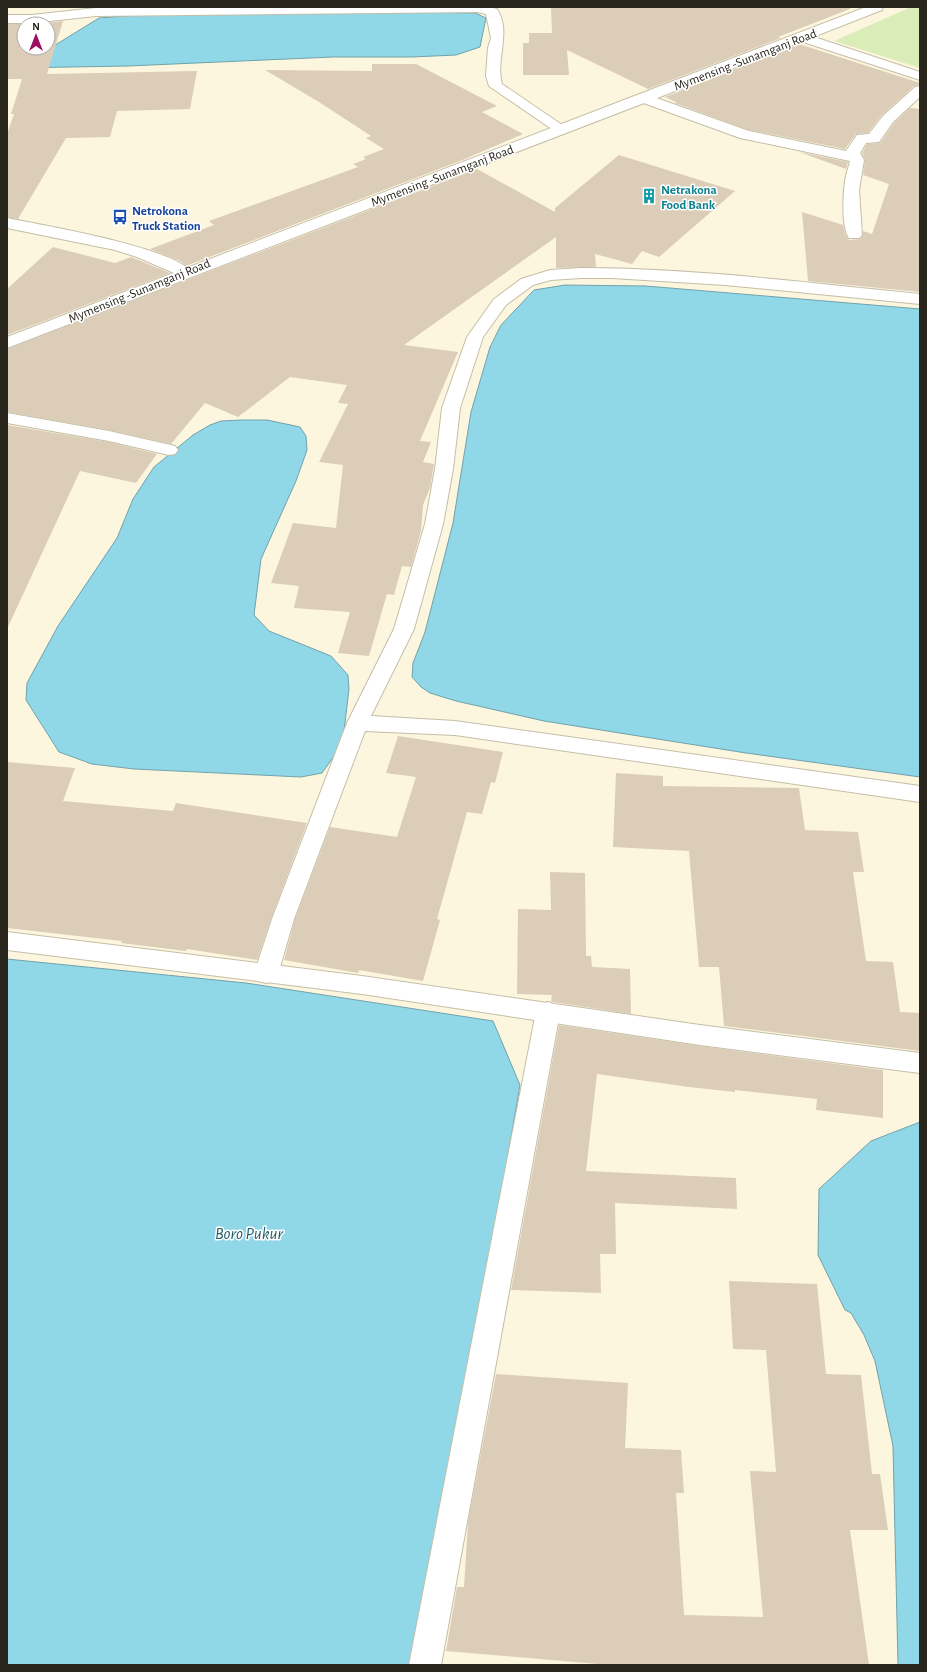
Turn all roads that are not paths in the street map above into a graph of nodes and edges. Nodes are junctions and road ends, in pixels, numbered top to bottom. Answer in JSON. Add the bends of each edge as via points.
{"nodes":[{"id":1,"x":877,"y":7,"type":"edge"},
{"id":2,"x":7,"y":19,"type":"edge"},
{"id":3,"x":802,"y":37,"type":"junction"},
{"id":4,"x":920,"y":76,"type":"edge"},
{"id":5,"x":920,"y":90,"type":"edge"},
{"id":6,"x":643,"y":98,"type":"junction"},
{"id":7,"x":561,"y":129,"type":"junction"},
{"id":8,"x":857,"y":158,"type":"junction"},
{"id":9,"x":7,"y":223,"type":"edge"},
{"id":10,"x":854,"y":235,"type":"dead end"},
{"id":11,"x":183,"y":272,"type":"junction"},
{"id":12,"x":920,"y":299,"type":"edge"},
{"id":13,"x":7,"y":343,"type":"edge"},
{"id":14,"x":7,"y":418,"type":"edge"},
{"id":15,"x":169,"y":450,"type":"dead end"},
{"id":16,"x":356,"y":723,"type":"junction"},
{"id":17,"x":920,"y":794,"type":"edge"},
{"id":18,"x":7,"y":941,"type":"edge"},
{"id":19,"x":266,"y":974,"type":"junction"},
{"id":20,"x":548,"y":1012,"type":"junction"},
{"id":21,"x":920,"y":1063,"type":"edge"},
{"id":22,"x":425,"y":1665,"type":"edge"}],
"edges":[{"from":1,"to":3,"type":"street","name":"Mymensing -Sunamganj Road"},
{"from":2,"to":7,"type":"street","via":[[96,12],[478,8],[492,12],[496,27],[498,38],[493,76],[496,86]]},
{"from":3,"to":4,"type":"street"},
{"from":3,"to":6,"type":"street","name":"Mymensing -Sunamganj Road"},
{"from":5,"to":8,"type":"street","via":[[877,130],[874,139],[862,138],[852,154]]},
{"from":6,"to":7,"type":"street","name":"Mymensing -Sunamganj Road"},
{"from":6,"to":8,"type":"street","via":[[745,136]]},
{"from":7,"to":11,"type":"street","name":"Mymensing -Sunamganj Road"},
{"from":8,"to":10,"type":"street","via":[[851,209]]},
{"from":9,"to":11,"type":"street","via":[[109,245],[166,262]]},
{"from":11,"to":13,"type":"street","name":"Mymensing -Sunamganj Road"},
{"from":12,"to":16,"type":"street","via":[[725,280],[581,274],[550,275],[528,282],[500,302],[475,337],[451,408],[434,524],[404,629]]},
{"from":14,"to":15,"type":"street","via":[[109,436]]},
{"from":16,"to":17,"type":"street","via":[[455,728]]},
{"from":16,"to":19,"type":"street"},
{"from":18,"to":19,"type":"street"},
{"from":19,"to":20,"type":"street"},
{"from":20,"to":21,"type":"street","via":[[700,1035]]},
{"from":20,"to":22,"type":"street"}]}
